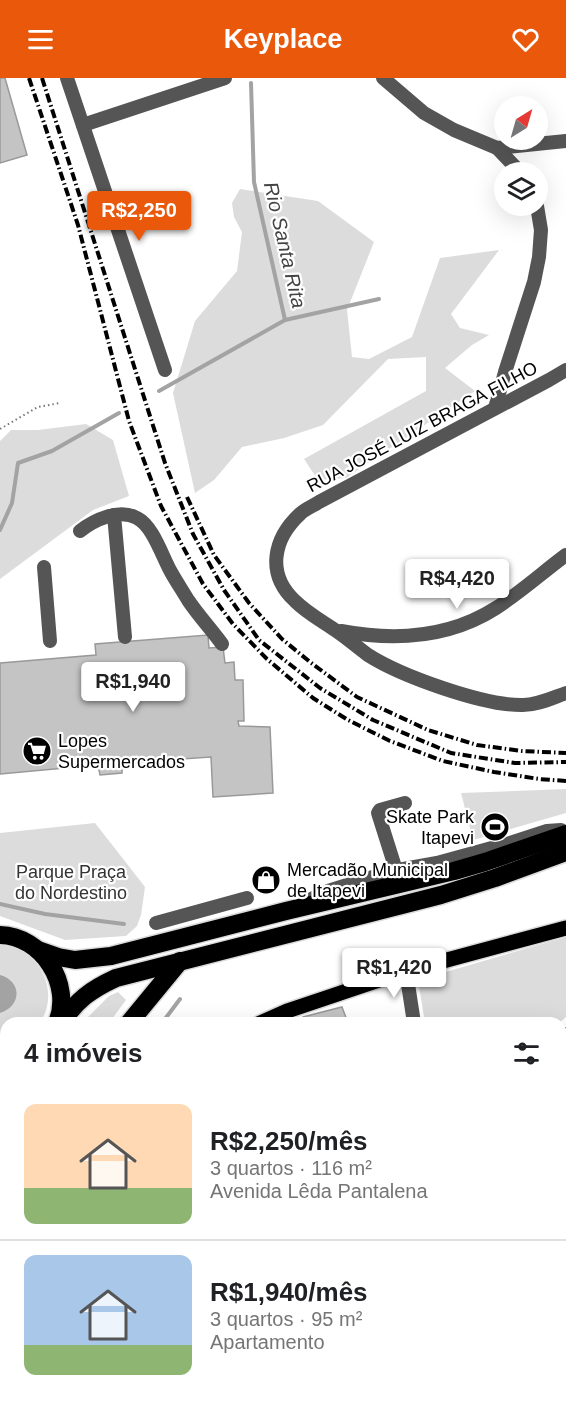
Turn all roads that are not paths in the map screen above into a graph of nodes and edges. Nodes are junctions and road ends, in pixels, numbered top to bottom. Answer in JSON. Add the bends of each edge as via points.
{"nodes":[{"id":1,"x":67,"y":78,"type":"edge"},
{"id":2,"x":225,"y":78,"type":"edge"},
{"id":3,"x":383,"y":78,"type":"edge"},
{"id":4,"x":184,"y":84,"type":"edge"},
{"id":5,"x":83,"y":124,"type":"junction"},
{"id":6,"x":566,"y":141,"type":"edge"},
{"id":7,"x":548,"y":143,"type":"edge"},
{"id":8,"x":494,"y":147,"type":"edge"},
{"id":9,"x":499,"y":150,"type":"edge"},
{"id":10,"x":510,"y":162,"type":"edge"},
{"id":11,"x":539,"y":216,"type":"edge"},
{"id":12,"x":165,"y":370,"type":"dead end"},
{"id":13,"x":566,"y":370,"type":"edge"},
{"id":14,"x":495,"y":408,"type":"junction"},
{"id":15,"x":114,"y":515,"type":"junction"},
{"id":16,"x":80,"y":531,"type":"dead end"},
{"id":17,"x":566,"y":555,"type":"edge"},
{"id":18,"x":44,"y":567,"type":"dead end"},
{"id":19,"x":336,"y":630,"type":"junction"},
{"id":20,"x":125,"y":637,"type":"dead end"},
{"id":21,"x":50,"y":641,"type":"dead end"},
{"id":22,"x":222,"y":644,"type":"dead end"},
{"id":23,"x":566,"y":693,"type":"edge"},
{"id":24,"x":405,"y":803,"type":"dead end"},
{"id":25,"x":566,"y":832,"type":"edge"},
{"id":26,"x":566,"y":852,"type":"edge"},
{"id":27,"x":396,"y":870,"type":"junction"},
{"id":28,"x":247,"y":898,"type":"dead end"},
{"id":29,"x":286,"y":911,"type":"junction"},
{"id":30,"x":156,"y":923,"type":"dead end"},
{"id":31,"x":566,"y":928,"type":"edge"},
{"id":32,"x":0,"y":935,"type":"edge"},
{"id":33,"x":38,"y":950,"type":"junction"},
{"id":34,"x":180,"y":961,"type":"junction"},
{"id":35,"x":406,"y":971,"type":"junction"},
{"id":36,"x":59,"y":1017,"type":"edge"},
{"id":37,"x":64,"y":1017,"type":"edge"},
{"id":38,"x":134,"y":1017,"type":"edge"},
{"id":39,"x":288,"y":1017,"type":"edge"},
{"id":40,"x":413,"y":1017,"type":"edge"}],
"edges":[{"from":1,"to":5,"type":"street"},
{"from":2,"to":4,"type":"street"},
{"from":3,"to":8,"type":"street","via":[[424,113]]},
{"from":4,"to":5,"type":"street"},
{"from":5,"to":12,"type":"street"},
{"from":6,"to":7,"type":"street"},
{"from":9,"to":10,"type":"street"},
{"from":11,"to":14,"type":"street","via":[[541,230],[534,282]]},
{"from":13,"to":14,"type":"street","name":"RUA JOSÉ LUIZ BRAGA FILHO"},
{"from":14,"to":19,"type":"street","name":"RUA JOSÉ LUIZ BRAGA FILHO","via":[[319,502],[289,526],[275,556],[283,586],[294,601]]},
{"from":15,"to":16,"type":"street"},
{"from":15,"to":20,"type":"street"},
{"from":15,"to":22,"type":"street","via":[[132,516],[145,524],[190,602]]},
{"from":17,"to":19,"type":"street","via":[[495,609],[453,628],[389,637]]},
{"from":18,"to":21,"type":"street"},
{"from":19,"to":23,"type":"street","name":"RUA JOSÉ LUIZ BRAGA FILHO","via":[[369,655],[450,690],[524,706]]},
{"from":24,"to":27,"type":"street","via":[[378,813]]},
{"from":25,"to":27,"type":"street","via":[[547,831],[437,863]]},
{"from":25,"to":29,"type":"highway","via":[[454,871]]},
{"from":26,"to":34,"type":"highway","via":[[441,895]]},
{"from":27,"to":29,"type":"street","via":[[328,891]]},
{"from":28,"to":30,"type":"street"},
{"from":29,"to":33,"type":"highway","via":[[102,958],[75,960]]},
{"from":31,"to":35,"type":"main road"},
{"from":32,"to":33,"type":"highway","via":[[24,941]]},
{"from":33,"to":36,"type":"highway","via":[[59,983]]},
{"from":34,"to":37,"type":"highway","via":[[98,986]]},
{"from":34,"to":38,"type":"highway"},
{"from":35,"to":39,"type":"main road"},
{"from":35,"to":40,"type":"street"}]}
